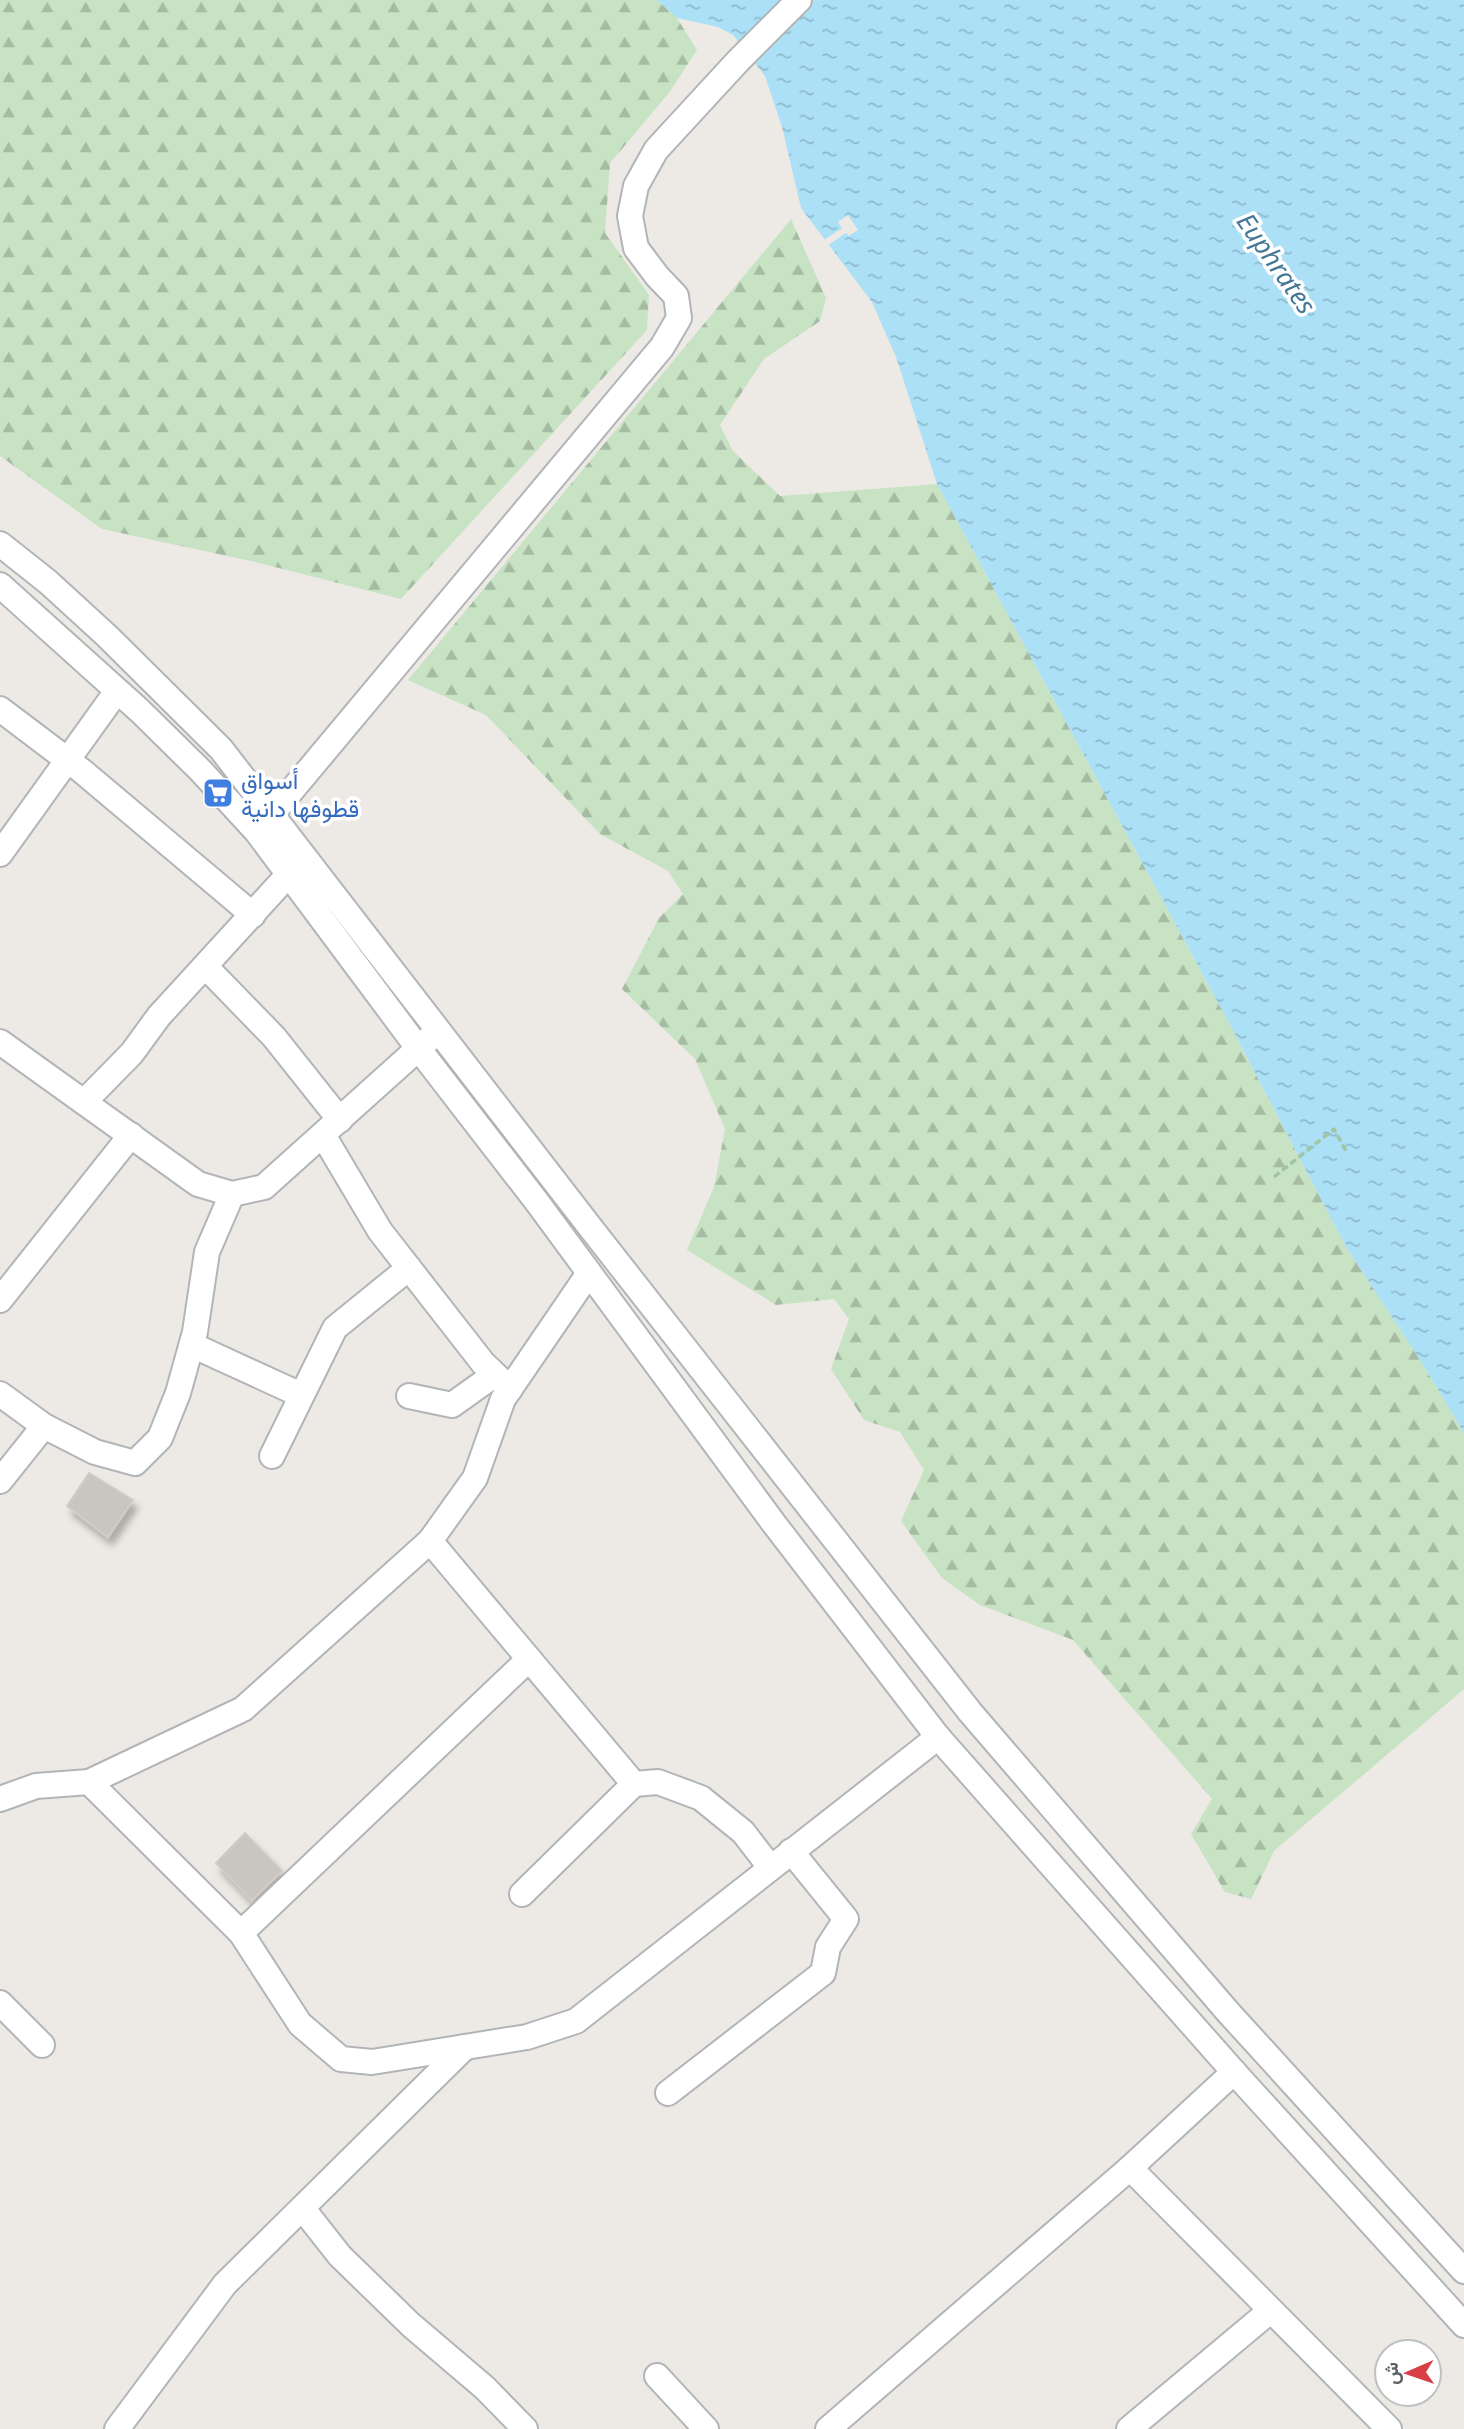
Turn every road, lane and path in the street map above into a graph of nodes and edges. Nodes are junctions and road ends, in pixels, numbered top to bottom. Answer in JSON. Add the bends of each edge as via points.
{"nodes":[{"id":1,"x":799,"y":0,"type":"edge"},
{"id":2,"x":0,"y":544,"type":"edge"},
{"id":3,"x":0,"y":584,"type":"edge"},
{"id":4,"x":117,"y":691,"type":"junction"},
{"id":5,"x":0,"y":709,"type":"edge"},
{"id":6,"x":68,"y":761,"type":"junction"},
{"id":7,"x":265,"y":823,"type":"junction"},
{"id":8,"x":0,"y":854,"type":"edge"},
{"id":9,"x":289,"y":874,"type":"junction"},
{"id":10,"x":253,"y":915,"type":"junction"},
{"id":11,"x":205,"y":967,"type":"junction"},
{"id":12,"x":438,"y":1031,"type":"junction"},
{"id":13,"x":0,"y":1042,"type":"edge"},
{"id":14,"x":418,"y":1048,"type":"junction"},
{"id":15,"x":84,"y":1102,"type":"junction"},
{"id":16,"x":332,"y":1127,"type":"junction"},
{"id":17,"x":131,"y":1135,"type":"junction"},
{"id":18,"x":1346,"y":1151,"type":"dead end"},
{"id":19,"x":1273,"y":1177,"type":"dead end"},
{"id":20,"x":232,"y":1194,"type":"junction"},
{"id":21,"x":409,"y":1268,"type":"junction"},
{"id":22,"x":589,"y":1273,"type":"junction"},
{"id":23,"x":0,"y":1300,"type":"edge"},
{"id":24,"x":192,"y":1345,"type":"junction"},
{"id":25,"x":502,"y":1382,"type":"junction"},
{"id":26,"x":0,"y":1394,"type":"edge"},
{"id":27,"x":301,"y":1395,"type":"junction"},
{"id":28,"x":410,"y":1396,"type":"dead end"},
{"id":29,"x":44,"y":1426,"type":"junction"},
{"id":30,"x":272,"y":1456,"type":"dead end"},
{"id":31,"x":0,"y":1481,"type":"edge"},
{"id":32,"x":430,"y":1541,"type":"junction"},
{"id":33,"x":529,"y":1659,"type":"junction"},
{"id":34,"x":938,"y":1737,"type":"junction"},
{"id":35,"x":89,"y":1782,"type":"junction"},
{"id":36,"x":634,"y":1784,"type":"junction"},
{"id":37,"x":0,"y":1798,"type":"edge"},
{"id":38,"x":791,"y":1851,"type":"junction"},
{"id":39,"x":770,"y":1867,"type":"junction"},
{"id":40,"x":522,"y":1894,"type":"dead end"},
{"id":41,"x":241,"y":1933,"type":"junction"},
{"id":42,"x":0,"y":2003,"type":"edge"},
{"id":43,"x":1228,"y":2012,"type":"junction"},
{"id":44,"x":1202,"y":2036,"type":"junction"},
{"id":45,"x":42,"y":2045,"type":"dead end"},
{"id":46,"x":465,"y":2047,"type":"junction"},
{"id":47,"x":1273,"y":2063,"type":"junction"},
{"id":48,"x":1240,"y":2080,"type":"junction"},
{"id":49,"x":668,"y":2093,"type":"dead end"},
{"id":50,"x":1130,"y":2168,"type":"junction"},
{"id":51,"x":303,"y":2208,"type":"junction"},
{"id":52,"x":1464,"y":2271,"type":"edge"},
{"id":53,"x":1270,"y":2311,"type":"junction"},
{"id":54,"x":1464,"y":2325,"type":"edge"},
{"id":55,"x":657,"y":2376,"type":"dead end"},
{"id":56,"x":1380,"y":2426,"type":"edge"},
{"id":57,"x":117,"y":2429,"type":"edge"},
{"id":58,"x":525,"y":2429,"type":"edge"},
{"id":59,"x":706,"y":2429,"type":"edge"},
{"id":60,"x":828,"y":2429,"type":"edge"},
{"id":61,"x":1129,"y":2429,"type":"edge"}],
"edges":[{"from":1,"to":7,"type":"street","via":[[656,150],[636,186],[631,216],[636,248],[676,296],[679,318],[662,347]]},
{"from":2,"to":7,"type":"street","via":[[48,582],[221,749]]},
{"from":3,"to":4,"type":"street"},
{"from":4,"to":6,"type":"street"},
{"from":4,"to":7,"type":"street","via":[[200,770]]},
{"from":5,"to":6,"type":"street"},
{"from":6,"to":8,"type":"street"},
{"from":6,"to":10,"type":"street"},
{"from":7,"to":9,"type":"street"},
{"from":7,"to":12,"type":"street"},
{"from":9,"to":10,"type":"street"},
{"from":9,"to":14,"type":"street"},
{"from":10,"to":11,"type":"street"},
{"from":11,"to":15,"type":"street"},
{"from":11,"to":16,"type":"street","via":[[274,1037]]},
{"from":12,"to":14,"type":"street"},
{"from":12,"to":43,"type":"street","via":[[970,1712]]},
{"from":13,"to":15,"type":"street"},
{"from":14,"to":16,"type":"street"},
{"from":14,"to":22,"type":"street"},
{"from":15,"to":17,"type":"street"},
{"from":16,"to":20,"type":"street","via":[[264,1187]]},
{"from":16,"to":21,"type":"street","via":[[380,1231]]},
{"from":17,"to":20,"type":"street","via":[[198,1184]]},
{"from":17,"to":23,"type":"street"},
{"from":18,"to":19,"type":"path","via":[[1334,1129]]},
{"from":20,"to":24,"type":"street","via":[[207,1252]]},
{"from":21,"to":25,"type":"street"},
{"from":21,"to":27,"type":"street","via":[[335,1328]]},
{"from":22,"to":25,"type":"street"},
{"from":22,"to":34,"type":"street"},
{"from":24,"to":27,"type":"street"},
{"from":24,"to":29,"type":"street","via":[[160,1438],[135,1463],[94,1452]]},
{"from":25,"to":28,"type":"street","via":[[452,1405]]},
{"from":25,"to":32,"type":"street","via":[[503,1399],[475,1479]]},
{"from":26,"to":29,"type":"street"},
{"from":27,"to":30,"type":"street"},
{"from":29,"to":31,"type":"street"},
{"from":32,"to":33,"type":"street"},
{"from":32,"to":35,"type":"street","via":[[243,1709]]},
{"from":33,"to":36,"type":"street"},
{"from":33,"to":41,"type":"street"},
{"from":34,"to":38,"type":"street"},
{"from":34,"to":44,"type":"street"},
{"from":35,"to":37,"type":"street","via":[[36,1786]]},
{"from":35,"to":41,"type":"street"},
{"from":36,"to":39,"type":"street","via":[[657,1782],[701,1798],[743,1832]]},
{"from":36,"to":40,"type":"street"},
{"from":38,"to":39,"type":"street"},
{"from":38,"to":49,"type":"street","via":[[846,1919],[828,1947],[823,1973]]},
{"from":39,"to":46,"type":"street","via":[[576,2021],[527,2037]]},
{"from":41,"to":46,"type":"street","via":[[300,2024],[341,2059],[372,2062]]},
{"from":42,"to":45,"type":"street"},
{"from":43,"to":44,"type":"street"},
{"from":43,"to":47,"type":"street"},
{"from":44,"to":48,"type":"street"},
{"from":46,"to":51,"type":"street"},
{"from":47,"to":48,"type":"street"},
{"from":47,"to":52,"type":"street"},
{"from":48,"to":50,"type":"street"},
{"from":48,"to":54,"type":"street"},
{"from":50,"to":53,"type":"street"},
{"from":50,"to":60,"type":"street"},
{"from":51,"to":57,"type":"street","via":[[225,2284]]},
{"from":51,"to":58,"type":"street","via":[[340,2256]]},
{"from":53,"to":56,"type":"street"},
{"from":53,"to":61,"type":"street"},
{"from":55,"to":59,"type":"street"}]}
